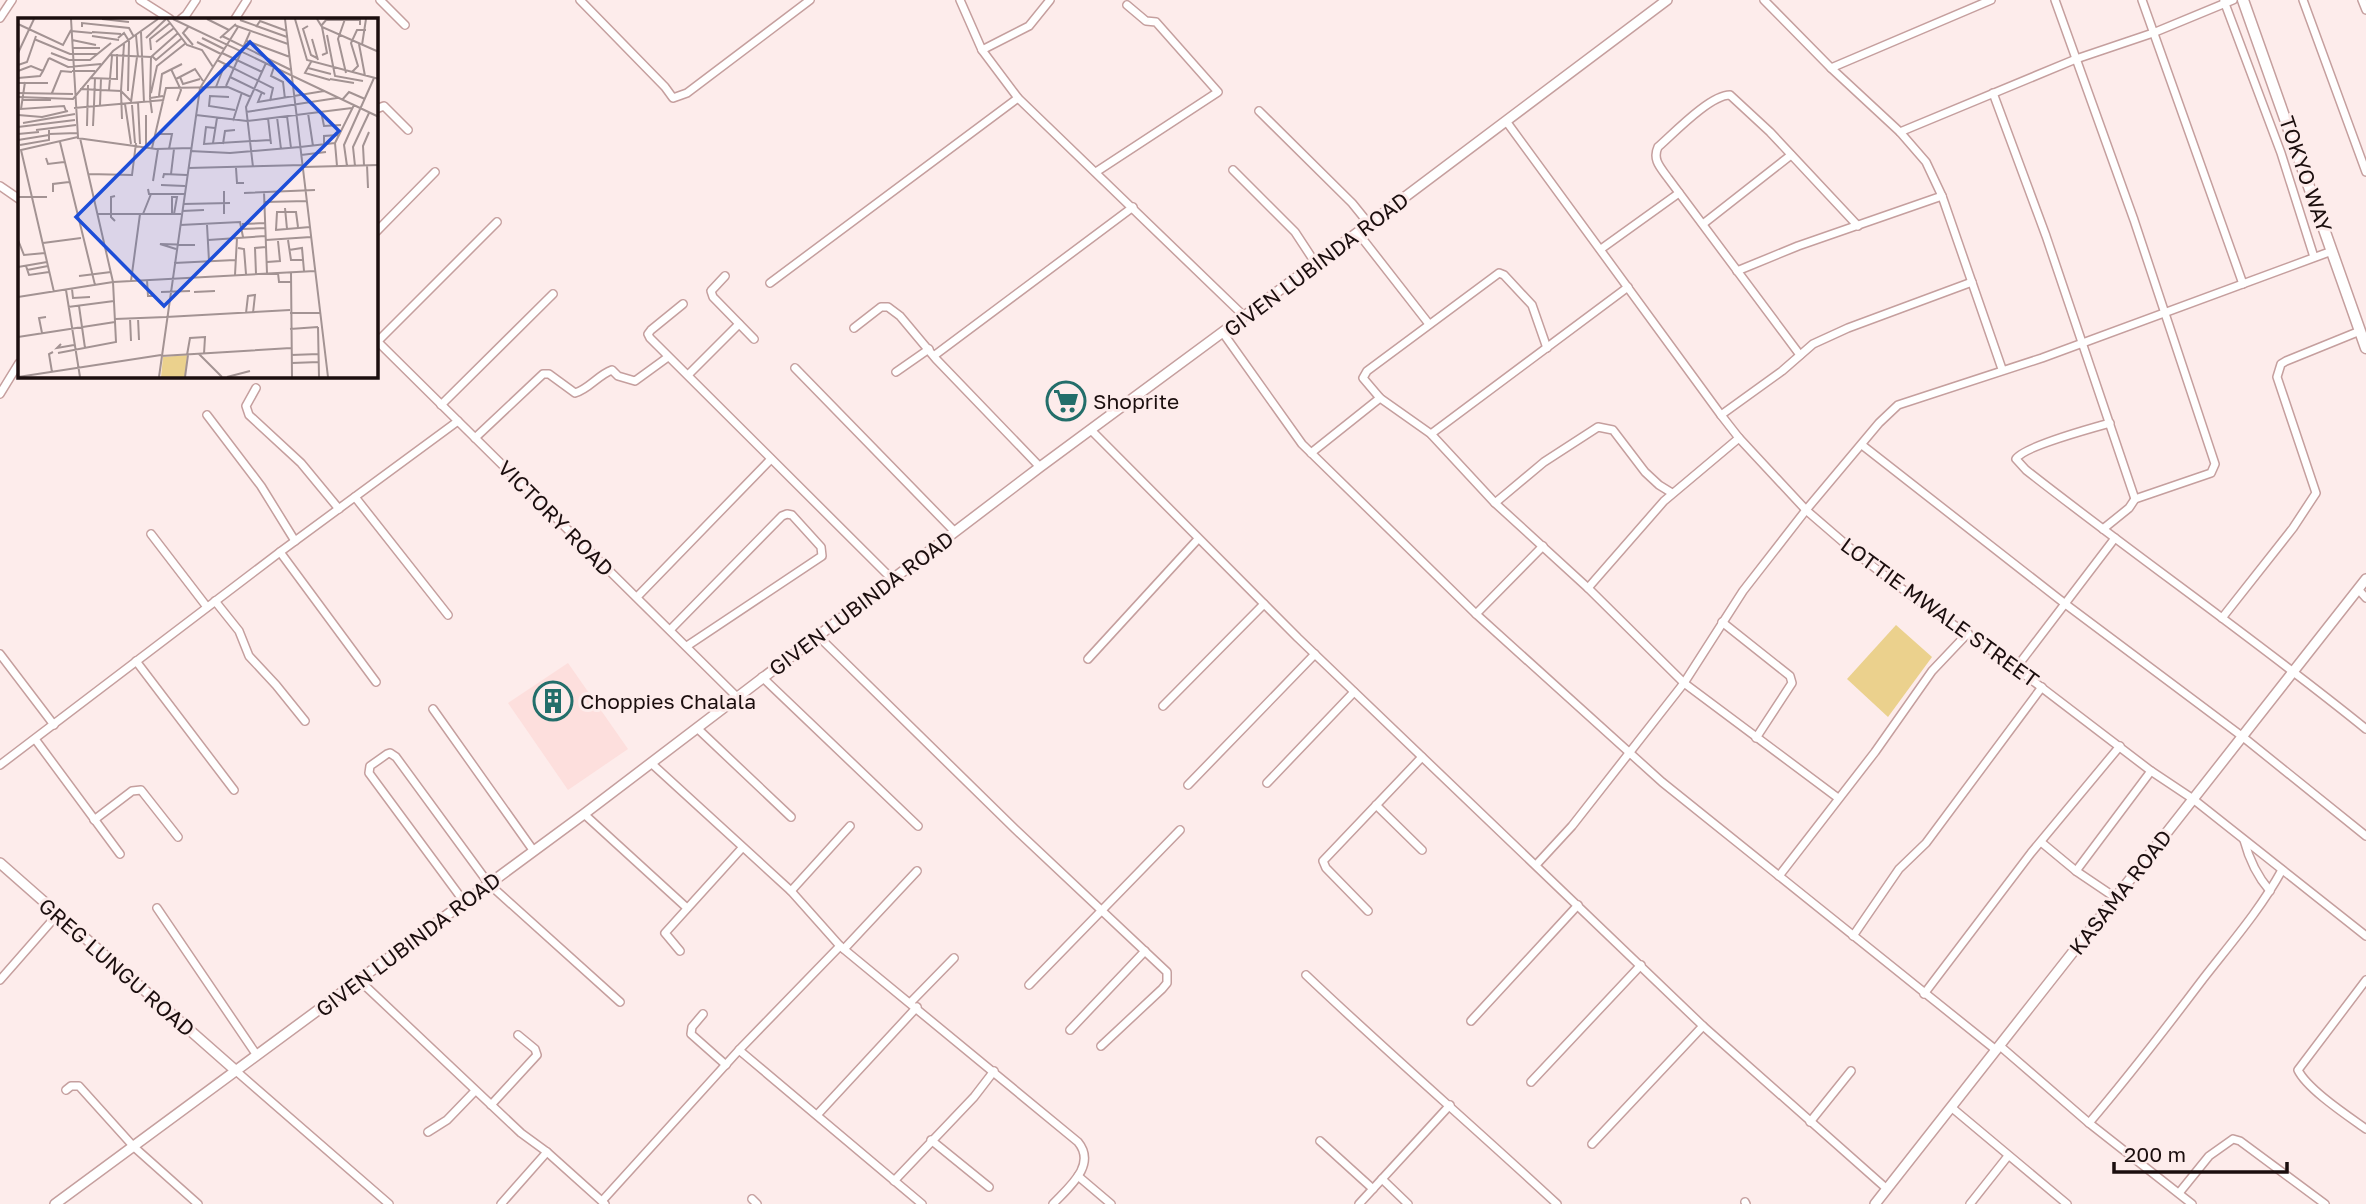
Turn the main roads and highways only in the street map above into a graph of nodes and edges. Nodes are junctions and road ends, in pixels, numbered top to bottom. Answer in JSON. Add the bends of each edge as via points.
{"nodes":[{"id":1,"x":2244,"y":0,"type":"edge"},
{"id":2,"x":2366,"y":348,"type":"edge"}],
"edges":[{"from":1,"to":2,"type":"main road","name":"TOKYO WAY"}]}
